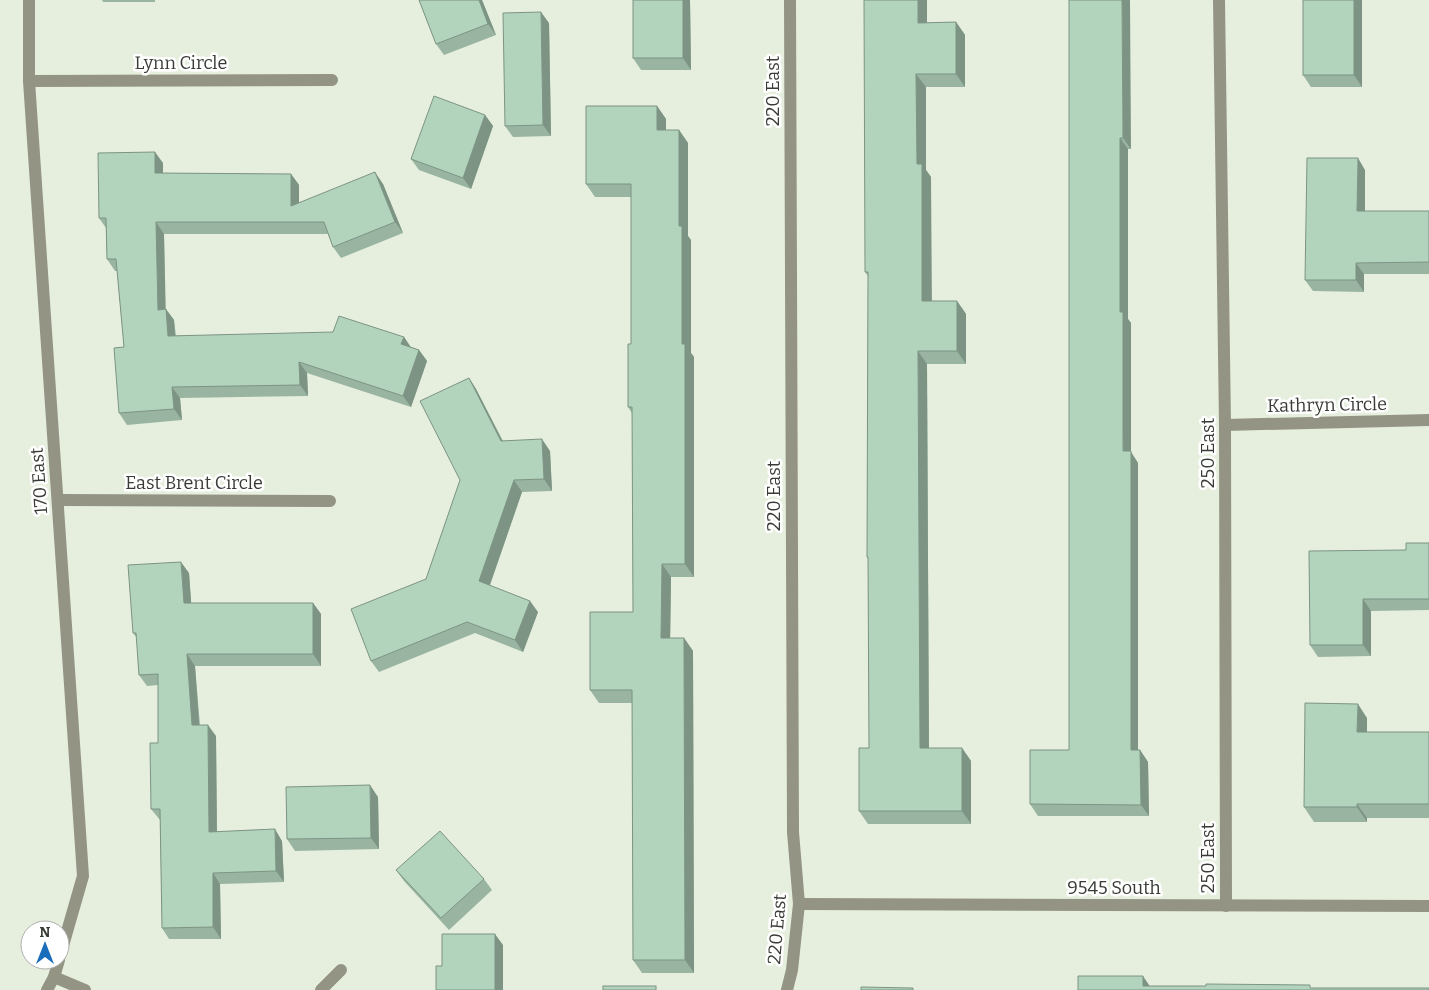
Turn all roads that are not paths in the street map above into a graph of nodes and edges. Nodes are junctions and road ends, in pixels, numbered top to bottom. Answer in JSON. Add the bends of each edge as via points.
{"nodes":[{"id":1,"x":29,"y":0,"type":"edge"},
{"id":2,"x":790,"y":0,"type":"edge"},
{"id":3,"x":1219,"y":0,"type":"edge"},
{"id":4,"x":332,"y":80,"type":"dead end"},
{"id":5,"x":29,"y":81,"type":"junction"},
{"id":6,"x":1429,"y":420,"type":"edge"},
{"id":7,"x":1225,"y":425,"type":"junction"},
{"id":8,"x":58,"y":500,"type":"junction"},
{"id":9,"x":330,"y":501,"type":"dead end"},
{"id":10,"x":800,"y":904,"type":"junction"},
{"id":11,"x":1226,"y":906,"type":"junction"},
{"id":12,"x":1429,"y":906,"type":"edge"},
{"id":13,"x":70,"y":921,"type":"edge"},
{"id":14,"x":56,"y":970,"type":"edge"},
{"id":15,"x":341,"y":970,"type":"dead end"},
{"id":16,"x":54,"y":977,"type":"junction"},
{"id":17,"x":47,"y":990,"type":"edge"},
{"id":18,"x":86,"y":990,"type":"edge"},
{"id":19,"x":321,"y":990,"type":"edge"},
{"id":20,"x":787,"y":990,"type":"edge"}],
"edges":[{"from":1,"to":5,"type":"street","name":"170 East"},
{"from":2,"to":10,"type":"street","name":"220 East","via":[[793,832]]},
{"from":3,"to":7,"type":"street","name":"250 East"},
{"from":4,"to":5,"type":"street","name":"Lynn Circle"},
{"from":5,"to":8,"type":"street","name":"170 East"},
{"from":6,"to":7,"type":"street","name":"Kathryn Circle"},
{"from":7,"to":11,"type":"street","name":"250 East"},
{"from":8,"to":9,"type":"street","name":"East Brent Circle"},
{"from":8,"to":13,"type":"street","name":"170 East","via":[[83,876]]},
{"from":10,"to":11,"type":"street","name":"9545 South"},
{"from":10,"to":20,"type":"street","name":"220 East"},
{"from":11,"to":12,"type":"street","name":"9545 South"},
{"from":14,"to":16,"type":"street"},
{"from":15,"to":19,"type":"street"},
{"from":16,"to":17,"type":"street"},
{"from":16,"to":18,"type":"street"}]}
